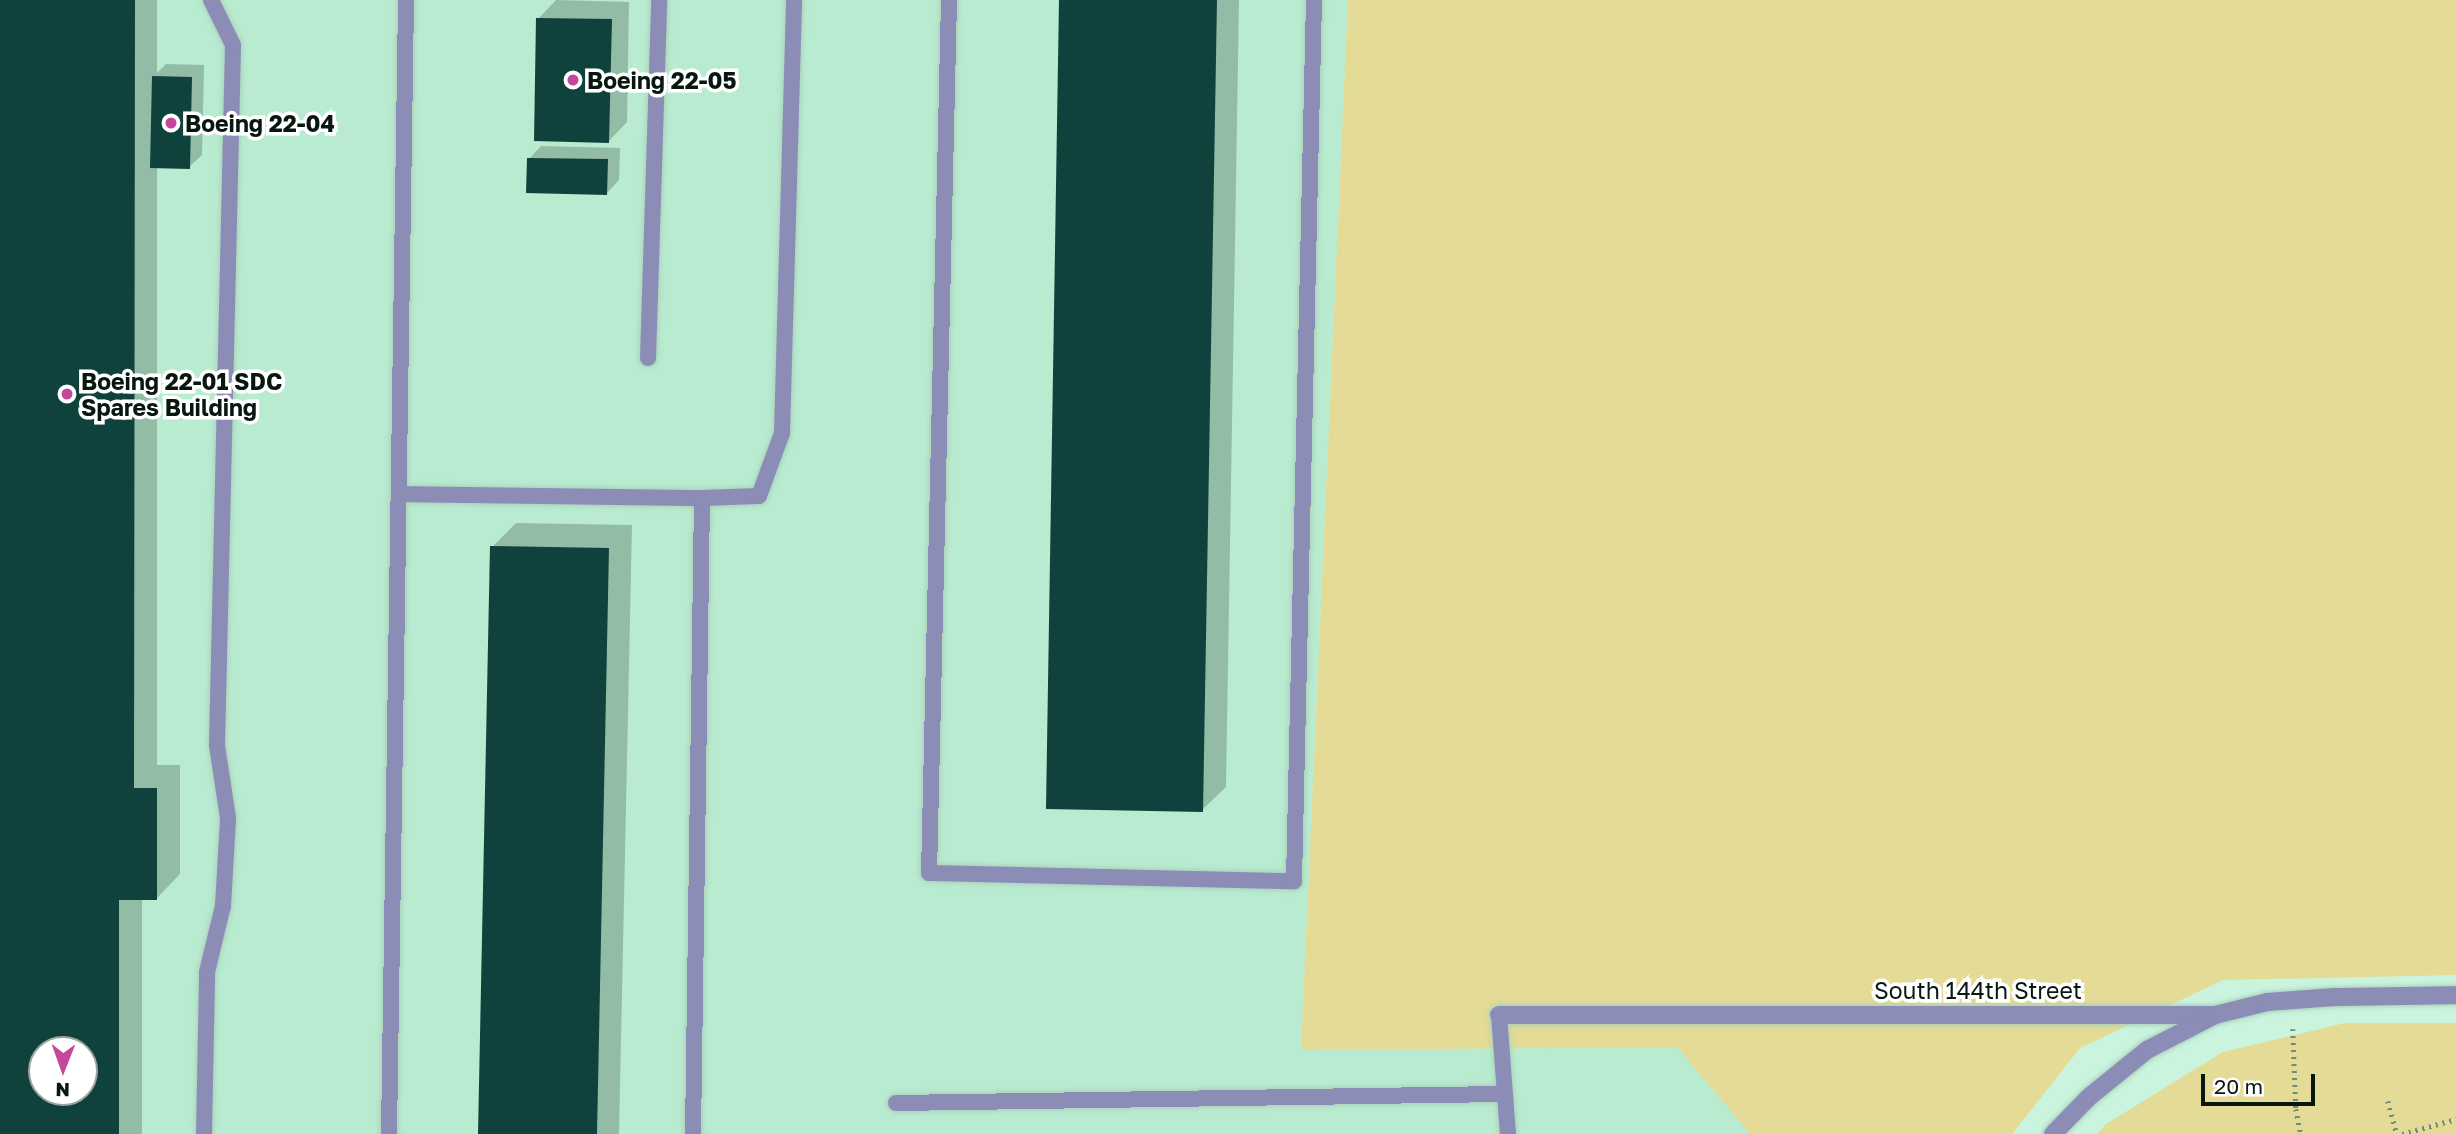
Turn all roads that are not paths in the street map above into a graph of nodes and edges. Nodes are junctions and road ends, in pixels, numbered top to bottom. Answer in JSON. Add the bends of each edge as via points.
{"nodes":[{"id":1,"x":211,"y":0,"type":"edge"},
{"id":2,"x":405,"y":0,"type":"edge"},
{"id":3,"x":659,"y":0,"type":"edge"},
{"id":4,"x":794,"y":0,"type":"edge"},
{"id":5,"x":948,"y":0,"type":"edge"},
{"id":6,"x":1314,"y":0,"type":"edge"},
{"id":7,"x":648,"y":358,"type":"dead end"},
{"id":8,"x":399,"y":494,"type":"junction"},
{"id":9,"x":702,"y":498,"type":"junction"},
{"id":10,"x":2456,"y":995,"type":"edge"},
{"id":11,"x":1499,"y":1015,"type":"joint"},
{"id":12,"x":2215,"y":1015,"type":"junction"},
{"id":13,"x":1505,"y":1094,"type":"junction"},
{"id":14,"x":895,"y":1103,"type":"dead end"},
{"id":15,"x":204,"y":1134,"type":"edge"},
{"id":16,"x":389,"y":1134,"type":"edge"},
{"id":17,"x":693,"y":1134,"type":"edge"},
{"id":18,"x":1508,"y":1134,"type":"edge"},
{"id":19,"x":2053,"y":1134,"type":"edge"}],
"edges":[{"from":1,"to":15,"type":"lane","via":[[233,45],[217,745],[228,818],[223,906],[207,971]]},
{"from":2,"to":8,"type":"lane"},
{"from":3,"to":7,"type":"lane"},
{"from":4,"to":9,"type":"lane","via":[[782,433],[759,496]]},
{"from":5,"to":6,"type":"lane","via":[[929,873],[1293,881]]},
{"from":8,"to":9,"type":"lane"},
{"from":8,"to":16,"type":"lane"},
{"from":9,"to":17,"type":"lane"},
{"from":10,"to":12,"type":"street","name":"South 144th Street","via":[[2267,1002]]},
{"from":11,"to":12,"type":"street","name":"South 144th Street"},
{"from":11,"to":13,"type":"lane"},
{"from":12,"to":19,"type":"street","via":[[2147,1050],[2089,1097]]},
{"from":13,"to":14,"type":"lane"},
{"from":13,"to":18,"type":"lane"}]}
